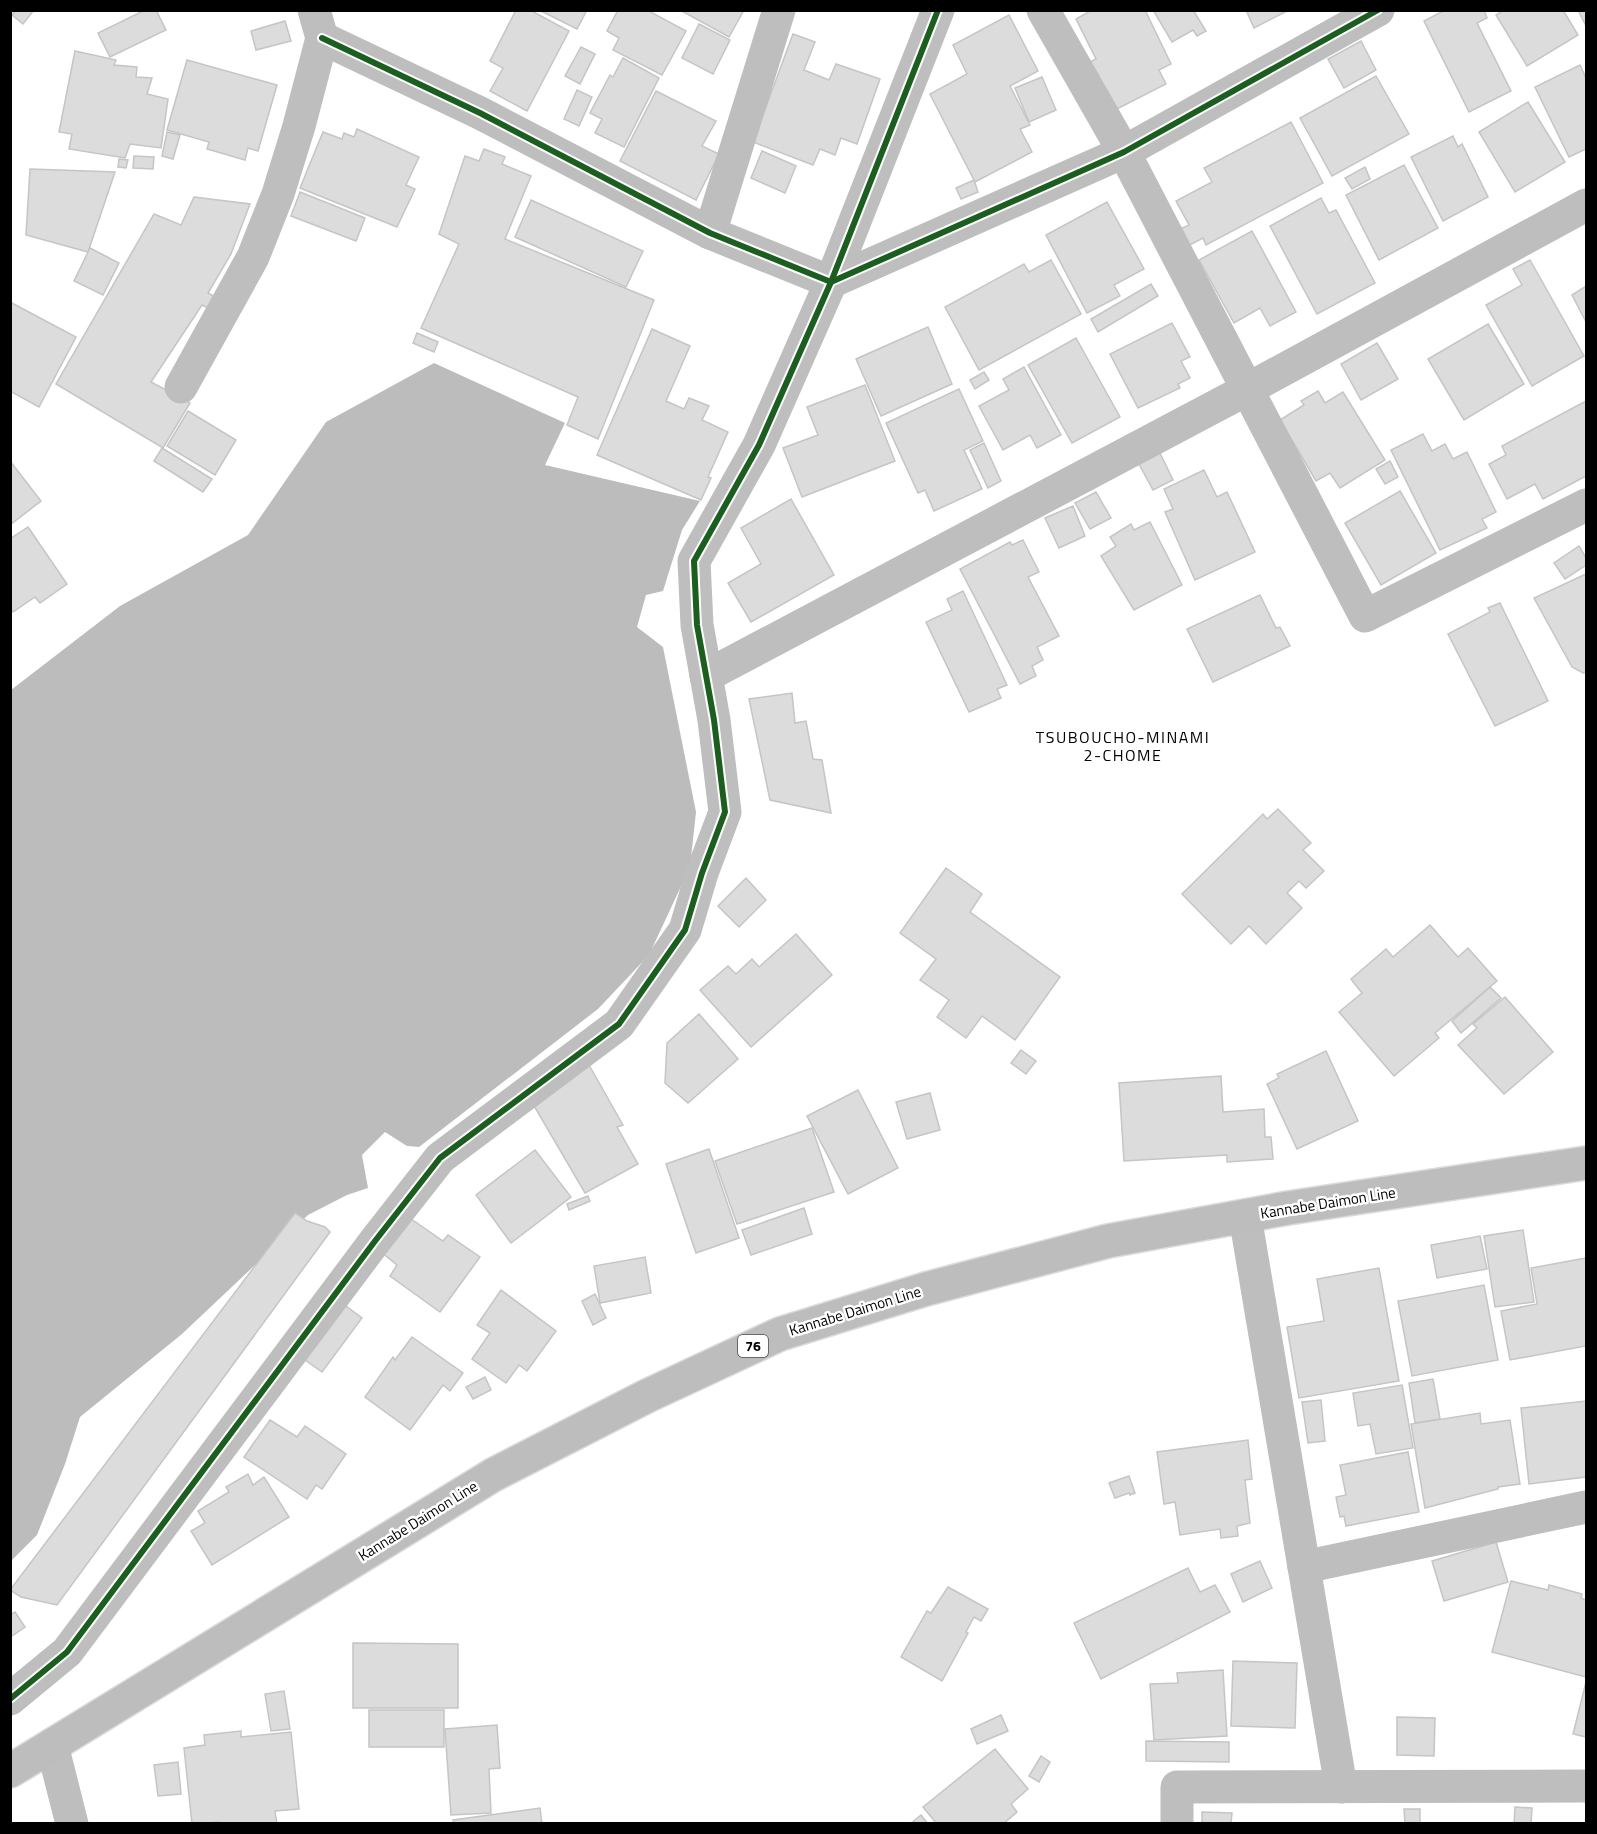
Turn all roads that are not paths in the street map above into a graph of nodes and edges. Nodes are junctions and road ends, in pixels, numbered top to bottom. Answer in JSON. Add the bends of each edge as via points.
{"nodes":[{"id":1,"x":779,"y":10,"type":"edge"},
{"id":2,"x":938,"y":10,"type":"edge"},
{"id":3,"x":1043,"y":10,"type":"edge"},
{"id":4,"x":1378,"y":10,"type":"edge"},
{"id":5,"x":318,"y":24,"type":"edge"},
{"id":6,"x":1124,"y":152,"type":"junction"},
{"id":7,"x":1587,"y":205,"type":"edge"},
{"id":8,"x":710,"y":233,"type":"junction"},
{"id":9,"x":831,"y":282,"type":"junction"},
{"id":10,"x":181,"y":387,"type":"dead end"},
{"id":11,"x":1246,"y":390,"type":"junction"},
{"id":12,"x":1587,"y":505,"type":"edge"},
{"id":13,"x":706,"y":676,"type":"junction"},
{"id":14,"x":1587,"y":1163,"type":"edge"},
{"id":15,"x":1245,"y":1216,"type":"junction"},
{"id":16,"x":1587,"y":1507,"type":"edge"},
{"id":17,"x":1304,"y":1567,"type":"junction"},
{"id":18,"x":10,"y":1699,"type":"edge"},
{"id":19,"x":52,"y":1745,"type":"junction"},
{"id":20,"x":10,"y":1771,"type":"edge"},
{"id":21,"x":1341,"y":1786,"type":"junction"},
{"id":22,"x":1587,"y":1786,"type":"edge"},
{"id":23,"x":72,"y":1824,"type":"edge"},
{"id":24,"x":1177,"y":1824,"type":"edge"}],
"edges":[{"from":1,"to":8,"type":"street"},
{"from":2,"to":9,"type":"street"},
{"from":3,"to":6,"type":"street"},
{"from":4,"to":6,"type":"street"},
{"from":5,"to":8,"type":"street"},
{"from":5,"to":10,"type":"street","via":[[299,126],[281,183],[253,257]]},
{"from":6,"to":9,"type":"street"},
{"from":6,"to":11,"type":"street"},
{"from":7,"to":11,"type":"street"},
{"from":8,"to":9,"type":"street"},
{"from":9,"to":13,"type":"street","via":[[759,445],[694,561],[697,625]]},
{"from":11,"to":12,"type":"street","via":[[1365,616]]},
{"from":11,"to":13,"type":"street"},
{"from":13,"to":18,"type":"street","via":[[725,812],[684,930],[619,1024],[440,1158],[67,1652]]},
{"from":14,"to":15,"type":"main road","name":"Kannabe Daimon Line","number":"76"},
{"from":15,"to":17,"type":"street"},
{"from":15,"to":19,"type":"main road","name":"Kannabe Daimon Line","number":"76","via":[[1108,1241],[926,1289],[780,1334],[493,1475]]},
{"from":16,"to":17,"type":"street"},
{"from":17,"to":21,"type":"street"},
{"from":19,"to":20,"type":"main road","name":"Kannabe Daimon Line","number":"76"},
{"from":19,"to":23,"type":"street"},
{"from":21,"to":22,"type":"street"},
{"from":21,"to":24,"type":"street","via":[[1177,1787]]}]}
